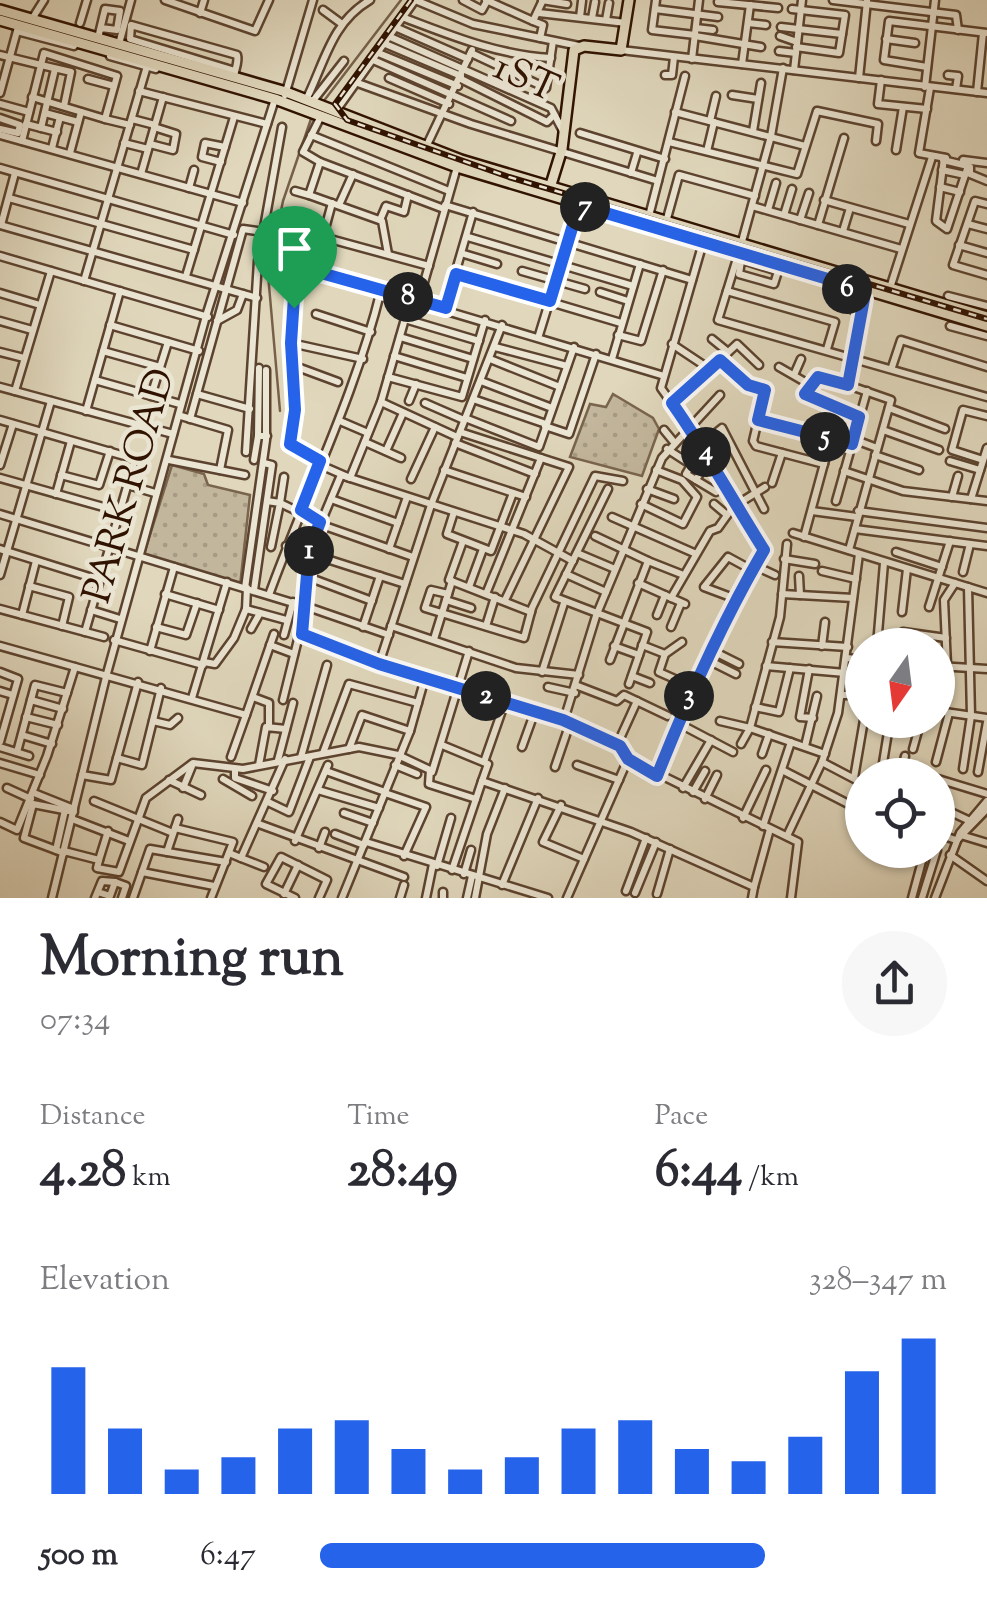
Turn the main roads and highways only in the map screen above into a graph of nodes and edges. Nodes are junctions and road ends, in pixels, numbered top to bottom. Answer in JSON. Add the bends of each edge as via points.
{"nodes":[{"id":1,"x":630,"y":0,"type":"edge"},
{"id":2,"x":0,"y":10,"type":"edge"},
{"id":3,"x":0,"y":20,"type":"edge"},
{"id":4,"x":120,"y":45,"type":"junction"},
{"id":5,"x":279,"y":97,"type":"junction"},
{"id":6,"x":318,"y":108,"type":"junction"},
{"id":7,"x":549,"y":192,"type":"junction"},
{"id":8,"x":704,"y":238,"type":"junction"},
{"id":9,"x":744,"y":254,"type":"junction"},
{"id":10,"x":889,"y":294,"type":"junction"},
{"id":11,"x":987,"y":317,"type":"edge"},
{"id":12,"x":987,"y":326,"type":"edge"}],
"edges":[{"from":1,"to":7,"type":"main road","via":[[621,50],[574,50],[562,150]]},
{"from":2,"to":4,"type":"main road","via":[[100,33]]},
{"from":3,"to":4,"type":"main road"},
{"from":4,"to":5,"type":"main road","via":[[234,73]]},
{"from":4,"to":5,"type":"main road","via":[[147,65]]},
{"from":5,"to":6,"type":"main road"},
{"from":6,"to":7,"type":"main road"},
{"from":6,"to":7,"type":"main road","via":[[457,167]]},
{"from":7,"to":8,"type":"main road"},
{"from":7,"to":8,"type":"main road"},
{"from":8,"to":9,"type":"main road"},
{"from":9,"to":10,"type":"main road"},
{"from":9,"to":10,"type":"main road","via":[[849,290]]},
{"from":10,"to":11,"type":"main road"},
{"from":10,"to":12,"type":"main road"}]}
